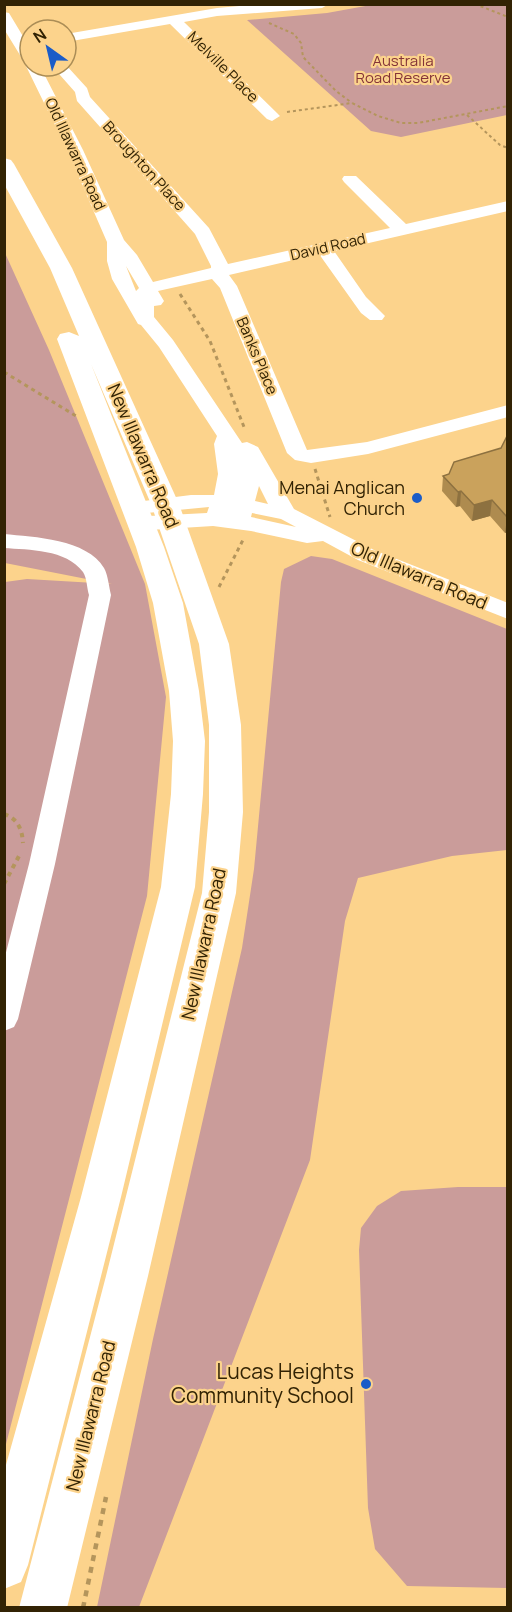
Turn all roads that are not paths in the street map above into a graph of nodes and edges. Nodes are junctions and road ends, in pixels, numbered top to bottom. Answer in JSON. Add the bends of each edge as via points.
{"nodes":[{"id":1,"x":322,"y":4,"type":"edge"},
{"id":2,"x":214,"y":8,"type":"edge"},
{"id":3,"x":4,"y":16,"type":"edge"},
{"id":4,"x":173,"y":19,"type":"junction"},
{"id":5,"x":18,"y":34,"type":"edge"},
{"id":6,"x":78,"y":36,"type":"edge"},
{"id":7,"x":39,"y":78,"type":"edge"},
{"id":8,"x":70,"y":78,"type":"edge"},
{"id":9,"x":270,"y":114,"type":"road end"},
{"id":10,"x":4,"y":164,"type":"edge"},
{"id":11,"x":350,"y":179,"type":"dead end"},
{"id":12,"x":4,"y":206,"type":"edge"},
{"id":13,"x":507,"y":206,"type":"edge"},
{"id":14,"x":402,"y":230,"type":"junction"},
{"id":15,"x":116,"y":242,"type":"junction"},
{"id":16,"x":323,"y":248,"type":"junction"},
{"id":17,"x":116,"y":261,"type":"junction"},
{"id":18,"x":220,"y":271,"type":"junction"},
{"id":19,"x":148,"y":288,"type":"junction"},
{"id":20,"x":376,"y":316,"type":"dead end"},
{"id":21,"x":144,"y":320,"type":"junction"},
{"id":22,"x":166,"y":344,"type":"junction"},
{"id":23,"x":507,"y":411,"type":"edge"},
{"id":24,"x":225,"y":431,"type":"junction"},
{"id":25,"x":175,"y":513,"type":"junction"},
{"id":26,"x":242,"y":514,"type":"junction"},
{"id":27,"x":286,"y":514,"type":"junction"},
{"id":28,"x":330,"y":528,"type":"junction"},
{"id":29,"x":4,"y":541,"type":"edge"},
{"id":30,"x":507,"y":612,"type":"edge"},
{"id":31,"x":4,"y":1019,"type":"edge"},
{"id":32,"x":4,"y":1565,"type":"edge"},
{"id":33,"x":43,"y":1608,"type":"edge"}],
"edges":[{"from":1,"to":2,"type":"street"},
{"from":2,"to":4,"type":"street"},
{"from":3,"to":5,"type":"street"},
{"from":4,"to":6,"type":"street"},
{"from":4,"to":9,"type":"street","name":"Melville Place"},
{"from":7,"to":15,"type":"street","name":"Old Illawarra Road"},
{"from":8,"to":18,"type":"street","name":"Broughton Place","via":[[82,92],[82,98],[203,232]]},
{"from":10,"to":25,"type":"highway","name":"New Illawarra Road","via":[[61,268]]},
{"from":11,"to":14,"type":"street"},
{"from":12,"to":25,"type":"highway","name":"New Illawarra Road","via":[[48,288],[108,435]]},
{"from":13,"to":14,"type":"street","name":"David Road"},
{"from":14,"to":16,"type":"street","name":"David Road"},
{"from":15,"to":17,"type":"street","name":"Old Illawarra Road"},
{"from":15,"to":19,"type":"street","name":"Old Illawarra Road"},
{"from":16,"to":18,"type":"street","name":"David Road"},
{"from":16,"to":20,"type":"street","via":[[356,299]]},
{"from":17,"to":19,"type":"street","via":[[135,282]]},
{"from":17,"to":21,"type":"street","name":"Old Illawarra Road","via":[[121,279]]},
{"from":18,"to":19,"type":"street","name":"David Road"},
{"from":18,"to":23,"type":"street","name":"Banks Place","via":[[291,443],[302,456],[368,448]]},
{"from":19,"to":21,"type":"street","via":[[141,296],[147,310]]},
{"from":19,"to":22,"type":"street","name":"Old Illawarra Road","via":[[161,313]]},
{"from":21,"to":22,"type":"street","name":"Old Illawarra Road"},
{"from":22,"to":24,"type":"street","name":"Old Illawarra Road"},
{"from":24,"to":25,"type":"street","via":[[227,490]]},
{"from":24,"to":26,"type":"street","name":"Old Illawarra Road","via":[[247,474],[249,488]]},
{"from":24,"to":27,"type":"street","name":"Old Illawarra Road","via":[[251,451]]},
{"from":25,"to":26,"type":"street","name":"Old Illawarra Road"},
{"from":25,"to":32,"type":"highway","name":"New Illawarra Road","via":[[168,603],[189,741],[178,887]]},
{"from":25,"to":33,"type":"highway","name":"New Illawarra Road","via":[[213,644],[225,725],[226,812],[219,892]]},
{"from":26,"to":27,"type":"street","name":"Old Illawarra Road"},
{"from":26,"to":28,"type":"street","name":"Old Illawarra Road","via":[[294,535]]},
{"from":27,"to":28,"type":"street","name":"Old Illawarra Road"},
{"from":28,"to":30,"type":"street","name":"Old Illawarra Road","via":[[366,555]]},
{"from":29,"to":31,"type":"street","via":[[46,545],[74,554],[94,570],[100,595]]}]}
